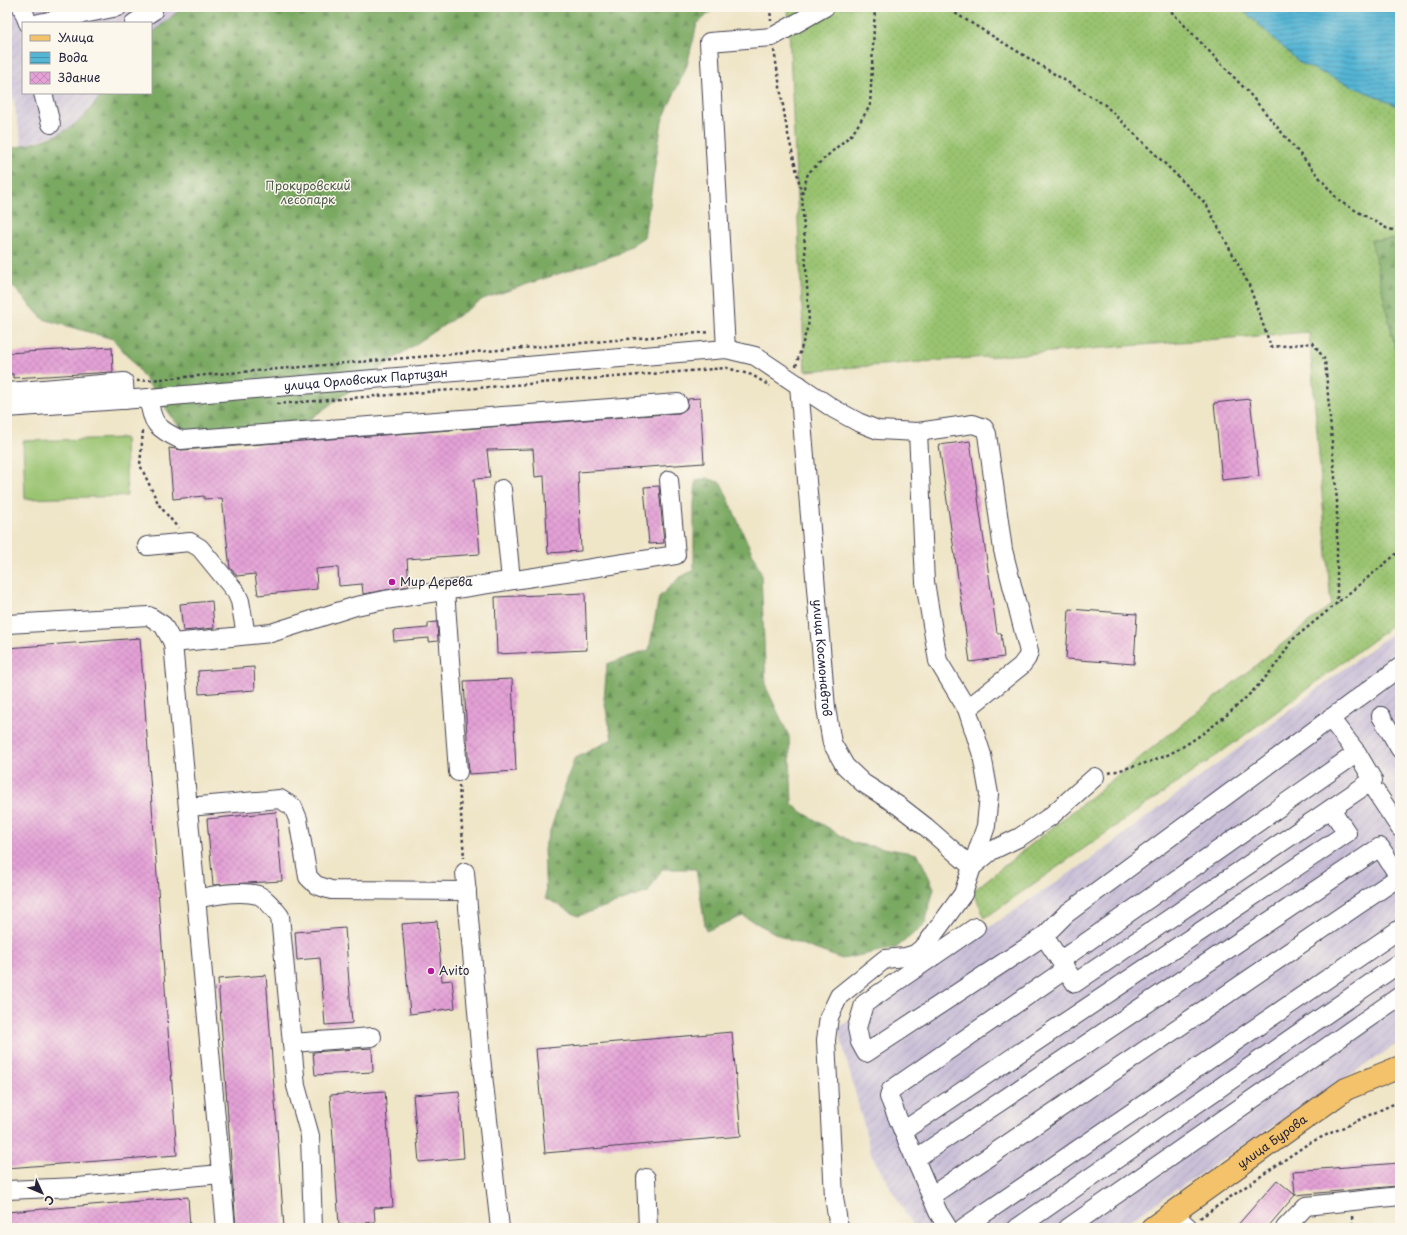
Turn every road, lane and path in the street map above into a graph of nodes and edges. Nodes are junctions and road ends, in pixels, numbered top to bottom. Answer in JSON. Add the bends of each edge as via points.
{"nodes":[{"id":1,"x":22,"y":7,"type":"edge"},
{"id":2,"x":118,"y":7,"type":"edge"},
{"id":3,"x":153,"y":7,"type":"edge"},
{"id":4,"x":770,"y":7,"type":"edge"},
{"id":5,"x":825,"y":7,"type":"edge"},
{"id":6,"x":875,"y":7,"type":"edge"},
{"id":7,"x":945,"y":7,"type":"edge"},
{"id":8,"x":1167,"y":7,"type":"edge"},
{"id":9,"x":28,"y":22,"type":"edge"},
{"id":10,"x":44,"y":22,"type":"edge"},
{"id":11,"x":136,"y":22,"type":"edge"},
{"id":12,"x":772,"y":37,"type":"junction"},
{"id":13,"x":43,"y":94,"type":"edge"},
{"id":14,"x":51,"y":124,"type":"dead end"},
{"id":15,"x":802,"y":195,"type":"junction"},
{"id":16,"x":1400,"y":232,"type":"edge"},
{"id":17,"x":724,"y":331,"type":"junction"},
{"id":18,"x":726,"y":349,"type":"junction"},
{"id":19,"x":795,"y":382,"type":"junction"},
{"id":20,"x":776,"y":390,"type":"dead end"},
{"id":21,"x":125,"y":391,"type":"junction"},
{"id":22,"x":8,"y":400,"type":"edge"},
{"id":23,"x":678,"y":403,"type":"dead end"},
{"id":24,"x":269,"y":404,"type":"dead end"},
{"id":25,"x":150,"y":406,"type":"junction"},
{"id":26,"x":918,"y":432,"type":"junction"},
{"id":27,"x":669,"y":480,"type":"dead end"},
{"id":28,"x":502,"y":489,"type":"dead end"},
{"id":29,"x":190,"y":542,"type":"junction"},
{"id":30,"x":147,"y":546,"type":"dead end"},
{"id":31,"x":1400,"y":551,"type":"edge"},
{"id":32,"x":511,"y":580,"type":"junction"},
{"id":33,"x":445,"y":590,"type":"junction"},
{"id":34,"x":1337,"y":603,"type":"junction"},
{"id":35,"x":7,"y":624,"type":"edge"},
{"id":36,"x":246,"y":635,"type":"junction"},
{"id":37,"x":173,"y":643,"type":"junction"},
{"id":38,"x":1400,"y":667,"type":"edge"},
{"id":39,"x":967,"y":710,"type":"junction"},
{"id":40,"x":1381,"y":716,"type":"dead end"},
{"id":41,"x":1330,"y":718,"type":"junction"},
{"id":42,"x":1400,"y":750,"type":"edge"},
{"id":43,"x":1358,"y":754,"type":"junction"},
{"id":44,"x":458,"y":772,"type":"joint"},
{"id":45,"x":1095,"y":777,"type":"joint"},
{"id":46,"x":1376,"y":792,"type":"dead end"},
{"id":47,"x":188,"y":807,"type":"junction"},
{"id":48,"x":1332,"y":809,"type":"junction"},
{"id":49,"x":1400,"y":828,"type":"edge"},
{"id":50,"x":972,"y":866,"type":"junction"},
{"id":51,"x":465,"y":872,"type":"joint"},
{"id":52,"x":1400,"y":878,"type":"edge"},
{"id":53,"x":466,"y":891,"type":"junction"},
{"id":54,"x":196,"y":899,"type":"junction"},
{"id":55,"x":976,"y":927,"type":"dead end"},
{"id":56,"x":1400,"y":929,"type":"edge"},
{"id":57,"x":1044,"y":936,"type":"junction"},
{"id":58,"x":1400,"y":962,"type":"edge"},
{"id":59,"x":1068,"y":971,"type":"junction"},
{"id":60,"x":1400,"y":996,"type":"edge"},
{"id":61,"x":1091,"y":1006,"type":"junction"},
{"id":62,"x":372,"y":1037,"type":"dead end"},
{"id":63,"x":292,"y":1043,"type":"junction"},
{"id":64,"x":1400,"y":1067,"type":"edge"},
{"id":65,"x":1400,"y":1101,"type":"edge"},
{"id":66,"x":903,"y":1131,"type":"junction"},
{"id":67,"x":915,"y":1159,"type":"junction"},
{"id":68,"x":221,"y":1174,"type":"junction"},
{"id":69,"x":646,"y":1178,"type":"dead end"},
{"id":70,"x":7,"y":1190,"type":"edge"},
{"id":71,"x":931,"y":1196,"type":"junction"},
{"id":72,"x":1400,"y":1196,"type":"edge"},
{"id":73,"x":1183,"y":1223,"type":"edge"},
{"id":74,"x":226,"y":1228,"type":"edge"},
{"id":75,"x":313,"y":1228,"type":"edge"},
{"id":76,"x":500,"y":1228,"type":"edge"},
{"id":77,"x":648,"y":1228,"type":"edge"},
{"id":78,"x":839,"y":1228,"type":"edge"},
{"id":79,"x":948,"y":1228,"type":"edge"},
{"id":80,"x":962,"y":1228,"type":"edge"},
{"id":81,"x":1017,"y":1228,"type":"edge"},
{"id":82,"x":1068,"y":1228,"type":"edge"},
{"id":83,"x":1152,"y":1228,"type":"edge"},
{"id":84,"x":1286,"y":1228,"type":"edge"}],
"edges":[{"from":1,"to":9,"type":"street"},
{"from":2,"to":10,"type":"street"},
{"from":3,"to":11,"type":"street","via":[[153,11]]},
{"from":4,"to":12,"type":"path"},
{"from":5,"to":12,"type":"street"},
{"from":6,"to":15,"type":"path","via":[[870,106],[853,132],[808,173]]},
{"from":7,"to":34,"type":"path","via":[[1105,106],[1206,204],[1248,285],[1271,347],[1313,343],[1325,360],[1337,501]]},
{"from":8,"to":16,"type":"path","via":[[1248,92],[1339,201],[1386,228]]},
{"from":12,"to":15,"type":"path","via":[[787,130]]},
{"from":12,"to":17,"type":"street","via":[[709,42]]},
{"from":13,"to":14,"type":"street"},
{"from":15,"to":19,"type":"path","via":[[809,322]]},
{"from":17,"to":18,"type":"street"},
{"from":17,"to":21,"type":"path"},
{"from":18,"to":19,"type":"street","name":"улица Орловских Партизан","via":[[755,356]]},
{"from":18,"to":25,"type":"street","name":"улица Орловских Партизан"},
{"from":19,"to":26,"type":"street","name":"улица Орловских Партизан","via":[[858,422],[878,430]]},
{"from":19,"to":50,"type":"street","name":"улица Космонавтов","via":[[826,708],[832,743],[845,766],[863,783],[900,806]]},
{"from":20,"to":24,"type":"path","via":[[752,375],[727,368]]},
{"from":21,"to":22,"type":"street","name":"улица Орловских Партизан"},
{"from":21,"to":25,"type":"street","name":"улица Орловских Партизан"},
{"from":23,"to":25,"type":"street","via":[[181,440],[163,431]]},
{"from":25,"to":29,"type":"path","via":[[142,433],[140,465],[159,505]]},
{"from":26,"to":39,"type":"street","via":[[925,582],[938,660]]},
{"from":26,"to":39,"type":"street","name":"улица Орловских Партизан","via":[[973,424],[984,428],[987,434],[1003,550],[1029,645],[1027,658],[1021,666]]},
{"from":27,"to":32,"type":"street","via":[[676,555]]},
{"from":28,"to":32,"type":"street"},
{"from":29,"to":30,"type":"street"},
{"from":29,"to":36,"type":"street","via":[[200,548],[236,592]]},
{"from":31,"to":34,"type":"path"},
{"from":32,"to":33,"type":"street"},
{"from":33,"to":36,"type":"street","via":[[356,606],[271,633]]},
{"from":33,"to":44,"type":"street"},
{"from":34,"to":45,"type":"path","via":[[1291,641],[1283,656],[1251,693],[1196,738],[1174,752]]},
{"from":35,"to":37,"type":"street","via":[[149,616],[163,625]]},
{"from":36,"to":37,"type":"street"},
{"from":37,"to":47,"type":"street"},
{"from":38,"to":41,"type":"street"},
{"from":39,"to":50,"type":"street","via":[[982,755],[988,794],[986,826]]},
{"from":40,"to":42,"type":"street"},
{"from":41,"to":43,"type":"street"},
{"from":41,"to":57,"type":"street","via":[[1066,914]]},
{"from":43,"to":48,"type":"street","via":[[1373,780]]},
{"from":43,"to":59,"type":"street"},
{"from":44,"to":51,"type":"path"},
{"from":45,"to":50,"type":"street","via":[[1051,816],[1020,837],[991,851]]},
{"from":46,"to":49,"type":"street"},
{"from":47,"to":53,"type":"street","via":[[280,799],[293,807],[298,819],[308,877],[316,885],[331,890]]},
{"from":47,"to":54,"type":"street"},
{"from":48,"to":59,"type":"street"},
{"from":48,"to":61,"type":"street","via":[[1347,833]]},
{"from":50,"to":78,"type":"street","via":[[963,894],[925,946],[915,954],[886,959],[839,996],[829,1017],[826,1040],[834,1197]]},
{"from":51,"to":53,"type":"street"},
{"from":52,"to":67,"type":"street","via":[[1380,847]]},
{"from":52,"to":71,"type":"street"},
{"from":53,"to":76,"type":"street"},
{"from":54,"to":63,"type":"street","via":[[233,894],[258,895],[280,916]]},
{"from":54,"to":68,"type":"street"},
{"from":55,"to":57,"type":"street","via":[[864,1004],[857,1028],[866,1053]]},
{"from":56,"to":80,"type":"street"},
{"from":57,"to":59,"type":"street"},
{"from":58,"to":81,"type":"street"},
{"from":59,"to":61,"type":"street"},
{"from":59,"to":66,"type":"street","via":[[890,1090],[889,1097]]},
{"from":60,"to":82,"type":"street"},
{"from":61,"to":66,"type":"street"},
{"from":62,"to":63,"type":"street"},
{"from":63,"to":75,"type":"street","via":[[296,1086],[310,1136]]},
{"from":64,"to":73,"type":"main road","name":"улица Бурова","via":[[1346,1089]]},
{"from":65,"to":73,"type":"path","via":[[1309,1143]]},
{"from":66,"to":67,"type":"street"},
{"from":67,"to":71,"type":"street"},
{"from":68,"to":70,"type":"street","via":[[77,1187]]},
{"from":68,"to":74,"type":"street"},
{"from":69,"to":77,"type":"street"},
{"from":71,"to":79,"type":"street"},
{"from":72,"to":84,"type":"street","via":[[1306,1206]]},
{"from":73,"to":83,"type":"main road","name":"улица Бурова"}]}
